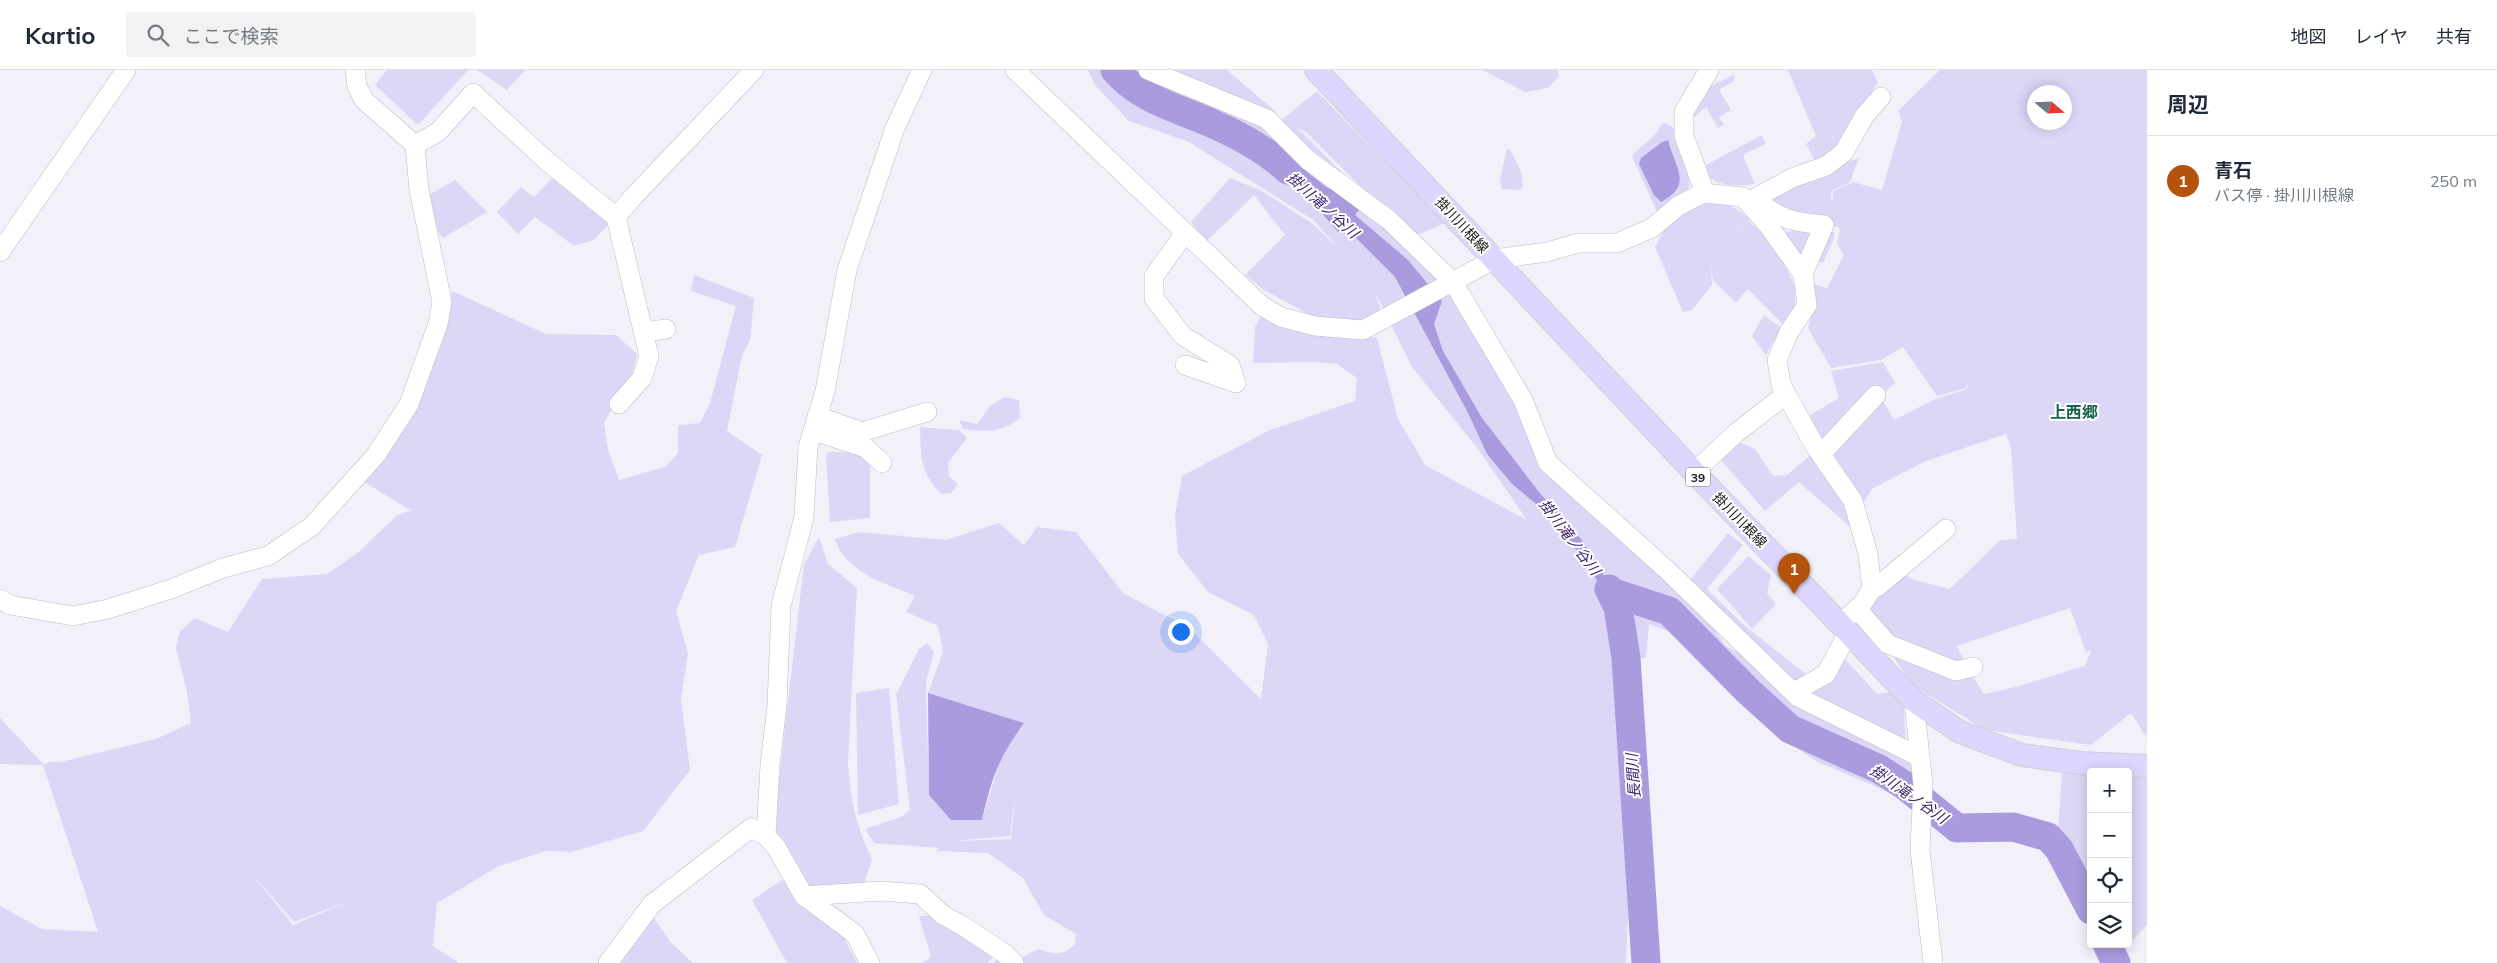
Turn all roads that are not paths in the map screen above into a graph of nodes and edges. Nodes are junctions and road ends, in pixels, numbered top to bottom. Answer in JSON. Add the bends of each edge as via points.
{"nodes":[{"id":1,"x":126,"y":70,"type":"edge"},
{"id":2,"x":355,"y":70,"type":"edge"},
{"id":3,"x":754,"y":70,"type":"edge"},
{"id":4,"x":922,"y":70,"type":"edge"},
{"id":5,"x":1015,"y":70,"type":"edge"},
{"id":6,"x":1148,"y":70,"type":"edge"},
{"id":7,"x":1316,"y":70,"type":"edge"},
{"id":8,"x":1708,"y":70,"type":"edge"},
{"id":9,"x":1881,"y":97,"type":"dead end"},
{"id":10,"x":415,"y":145,"type":"junction"},
{"id":11,"x":1703,"y":193,"type":"junction"},
{"id":12,"x":1751,"y":200,"type":"junction"},
{"id":13,"x":616,"y":217,"type":"junction"},
{"id":14,"x":1185,"y":233,"type":"junction"},
{"id":15,"x":0,"y":252,"type":"edge"},
{"id":16,"x":1495,"y":260,"type":"junction"},
{"id":17,"x":1804,"y":274,"type":"junction"},
{"id":18,"x":1453,"y":282,"type":"junction"},
{"id":19,"x":666,"y":328,"type":"dead end"},
{"id":20,"x":645,"y":332,"type":"junction"},
{"id":21,"x":1185,"y":365,"type":"dead end"},
{"id":22,"x":1785,"y":395,"type":"junction"},
{"id":23,"x":1876,"y":395,"type":"dead end"},
{"id":24,"x":619,"y":404,"type":"dead end"},
{"id":25,"x":927,"y":412,"type":"dead end"},
{"id":26,"x":815,"y":424,"type":"junction"},
{"id":27,"x":1821,"y":454,"type":"junction"},
{"id":28,"x":882,"y":463,"type":"dead end"},
{"id":29,"x":1694,"y":472,"type":"junction"},
{"id":30,"x":1946,"y":529,"type":"dead end"},
{"id":31,"x":1872,"y":589,"type":"junction"},
{"id":32,"x":0,"y":599,"type":"edge"},
{"id":33,"x":1857,"y":609,"type":"junction"},
{"id":34,"x":1844,"y":629,"type":"junction"},
{"id":35,"x":1973,"y":667,"type":"dead end"},
{"id":36,"x":1794,"y":692,"type":"junction"},
{"id":37,"x":1914,"y":701,"type":"junction"},
{"id":38,"x":1920,"y":757,"type":"junction"},
{"id":39,"x":2147,"y":766,"type":"edge"},
{"id":40,"x":766,"y":836,"type":"junction"},
{"id":41,"x":804,"y":896,"type":"junction"},
{"id":42,"x":608,"y":963,"type":"edge"},
{"id":43,"x":870,"y":963,"type":"edge"},
{"id":44,"x":1014,"y":963,"type":"edge"},
{"id":45,"x":1933,"y":963,"type":"edge"}],
"edges":[{"from":1,"to":15,"type":"street"},
{"from":2,"to":10,"type":"street","via":[[357,86],[364,100]]},
{"from":3,"to":13,"type":"street"},
{"from":4,"to":26,"type":"street","via":[[895,128],[847,270]]},
{"from":5,"to":14,"type":"street"},
{"from":6,"to":18,"type":"street","via":[[1267,119],[1308,160],[1389,220]]},
{"from":7,"to":16,"type":"main road","name":"掛川川根線","number":"39"},
{"from":8,"to":11,"type":"street","via":[[1684,112],[1684,136]]},
{"from":9,"to":12,"type":"street","via":[[1865,115],[1844,152],[1826,166],[1792,178]]},
{"from":10,"to":13,"type":"street","via":[[438,132],[473,93],[548,162]]},
{"from":10,"to":32,"type":"street","via":[[419,190],[442,302],[438,324],[409,404],[376,455],[312,526],[268,556],[222,568],[171,589],[108,608],[73,616],[10,605]]},
{"from":11,"to":12,"type":"street"},
{"from":11,"to":16,"type":"street","via":[[1678,206],[1652,228],[1617,243],[1578,243],[1547,252]]},
{"from":12,"to":17,"type":"street"},
{"from":12,"to":17,"type":"street","via":[[1792,222],[1824,225]]},
{"from":13,"to":20,"type":"street"},
{"from":14,"to":18,"type":"street","via":[[1262,306],[1281,318],[1315,326],[1363,330]]},
{"from":14,"to":21,"type":"street","via":[[1154,276],[1154,298],[1183,336],[1230,365],[1236,383]]},
{"from":16,"to":18,"type":"street"},
{"from":16,"to":29,"type":"main road","name":"掛川川根線","number":"39"},
{"from":17,"to":22,"type":"street","via":[[1807,305],[1789,332],[1777,360]]},
{"from":18,"to":36,"type":"street","via":[[1523,400],[1548,463],[1667,570]]},
{"from":19,"to":20,"type":"street"},
{"from":20,"to":24,"type":"street","via":[[649,356],[642,378]]},
{"from":22,"to":27,"type":"street"},
{"from":22,"to":29,"type":"street","via":[[1736,433]]},
{"from":23,"to":27,"type":"street"},
{"from":25,"to":26,"type":"street","via":[[862,432]]},
{"from":26,"to":28,"type":"street","via":[[866,448]]},
{"from":26,"to":40,"type":"street","via":[[806,459],[804,517],[781,606]]},
{"from":27,"to":31,"type":"street","via":[[1853,501],[1868,554]]},
{"from":29,"to":34,"type":"main road","name":"掛川川根線","number":"39"},
{"from":30,"to":31,"type":"street"},
{"from":31,"to":33,"type":"street"},
{"from":33,"to":34,"type":"street"},
{"from":33,"to":35,"type":"street","via":[[1888,644],[1956,671]]},
{"from":34,"to":36,"type":"street","via":[[1826,674]]},
{"from":34,"to":37,"type":"main road","name":"掛川川根線","number":"39"},
{"from":36,"to":38,"type":"street","via":[[1844,721]]},
{"from":37,"to":38,"type":"street"},
{"from":37,"to":39,"type":"main road","name":"掛川川根線","number":"39","via":[[1960,732],[2022,755],[2080,763]]},
{"from":38,"to":45,"type":"street","via":[[1923,785],[1920,850]]},
{"from":40,"to":41,"type":"street","via":[[776,847]]},
{"from":40,"to":42,"type":"street","via":[[750,828],[652,904]]},
{"from":41,"to":43,"type":"street","via":[[855,934]]},
{"from":41,"to":44,"type":"street","via":[[881,891],[920,894],[943,915],[1004,953]]}]}
